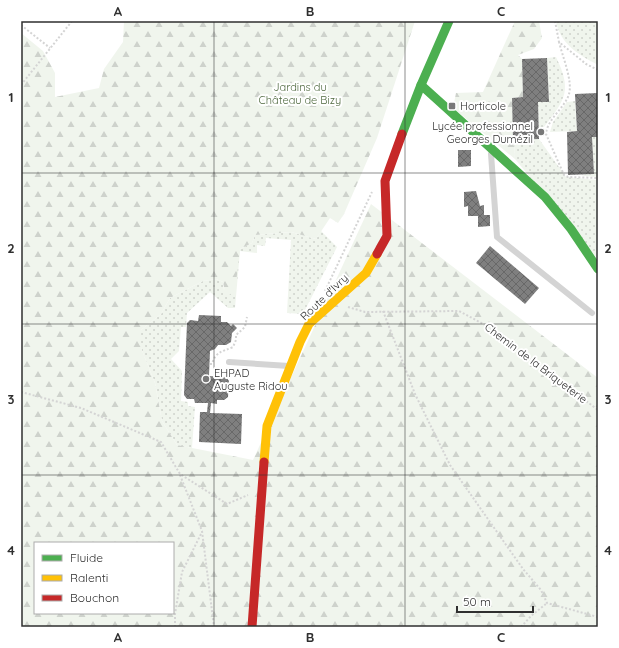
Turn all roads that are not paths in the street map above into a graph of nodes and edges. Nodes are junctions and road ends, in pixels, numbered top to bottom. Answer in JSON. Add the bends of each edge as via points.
{"nodes":[{"id":1,"x":449,"y":21,"type":"edge"},
{"id":2,"x":421,"y":85,"type":"junction"},
{"id":3,"x":491,"y":148,"type":"junction"},
{"id":4,"x":598,"y":269,"type":"edge"},
{"id":5,"x":592,"y":313,"type":"dead end"},
{"id":6,"x":229,"y":362,"type":"dead end"},
{"id":7,"x":290,"y":366,"type":"junction"},
{"id":8,"x":252,"y":627,"type":"edge"}],
"edges":[{"from":1,"to":2,"type":"street","name":"Route d'Ivry"},
{"from":2,"to":3,"type":"street"},
{"from":2,"to":7,"type":"street","name":"Route d'Ivry","via":[[385,181],[387,236],[366,273],[309,324]]},
{"from":3,"to":4,"type":"street","via":[[545,197]]},
{"from":3,"to":5,"type":"lane","via":[[497,237]]},
{"from":6,"to":7,"type":"lane"},
{"from":7,"to":8,"type":"street","name":"Route d'Ivry","via":[[267,426]]}]}
